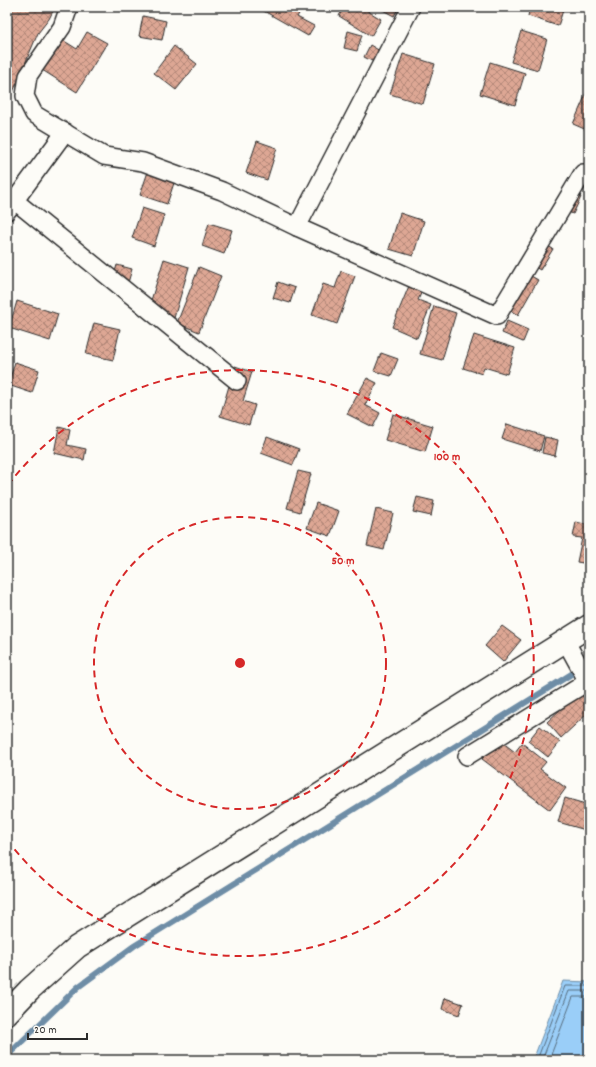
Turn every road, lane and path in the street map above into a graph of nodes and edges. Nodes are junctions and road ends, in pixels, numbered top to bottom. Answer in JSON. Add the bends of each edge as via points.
{"nodes":[{"id":1,"x":69,"y":7,"type":"edge"},
{"id":2,"x":411,"y":7,"type":"edge"},
{"id":3,"x":65,"y":132,"type":"junction"},
{"id":4,"x":583,"y":173,"type":"dead end"},
{"id":5,"x":11,"y":206,"type":"edge"},
{"id":6,"x":297,"y":227,"type":"junction"},
{"id":7,"x":237,"y":381,"type":"dead end"},
{"id":8,"x":589,"y":626,"type":"edge"},
{"id":9,"x":565,"y":640,"type":"junction"},
{"id":10,"x":586,"y":687,"type":"edge"},
{"id":11,"x":467,"y":756,"type":"dead end"},
{"id":12,"x":7,"y":1013,"type":"edge"}],
"edges":[{"from":1,"to":3,"type":"street","via":[[62,27],[28,76],[25,96],[34,114]]},
{"from":2,"to":6,"type":"street"},
{"from":3,"to":5,"type":"street"},
{"from":3,"to":6,"type":"street","via":[[104,156],[144,162],[222,190]]},
{"from":4,"to":6,"type":"street","via":[[497,316]]},
{"from":5,"to":7,"type":"street"},
{"from":8,"to":9,"type":"street"},
{"from":9,"to":10,"type":"street"},
{"from":9,"to":12,"type":"street","via":[[77,947]]},
{"from":10,"to":11,"type":"street"}]}
